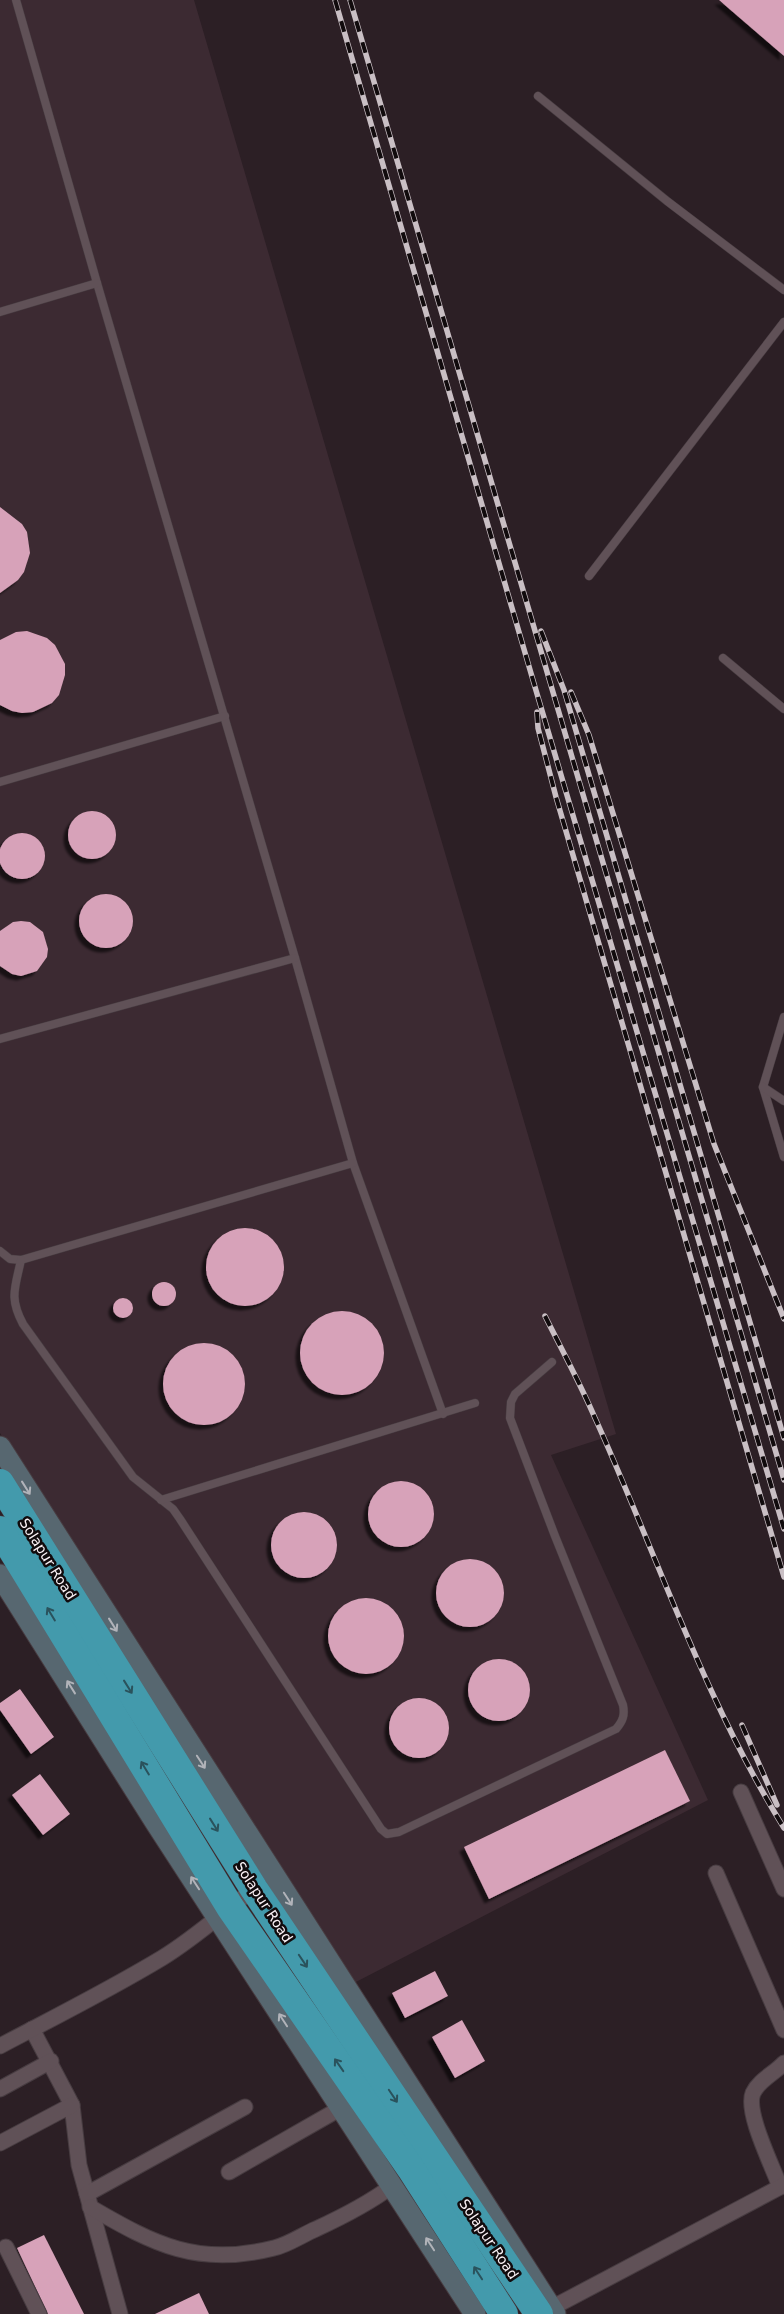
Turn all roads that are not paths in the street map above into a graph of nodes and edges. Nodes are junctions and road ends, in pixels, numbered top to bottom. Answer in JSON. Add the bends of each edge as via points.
{"nodes":[{"id":1,"x":16,"y":0,"type":"edge"},
{"id":2,"x":538,"y":96,"type":"dead end"},
{"id":3,"x":96,"y":283,"type":"junction"},
{"id":4,"x":784,"y":290,"type":"edge"},
{"id":5,"x":0,"y":312,"type":"edge"},
{"id":6,"x":784,"y":322,"type":"edge"},
{"id":7,"x":589,"y":576,"type":"dead end"},
{"id":8,"x":723,"y":658,"type":"dead end"},
{"id":9,"x":784,"y":709,"type":"edge"},
{"id":10,"x":225,"y":716,"type":"junction"},
{"id":11,"x":0,"y":782,"type":"edge"},
{"id":12,"x":296,"y":958,"type":"junction"},
{"id":13,"x":784,"y":1017,"type":"edge"},
{"id":14,"x":0,"y":1039,"type":"edge"},
{"id":15,"x":763,"y":1087,"type":"junction"},
{"id":16,"x":784,"y":1101,"type":"edge"},
{"id":17,"x":784,"y":1157,"type":"edge"},
{"id":18,"x":352,"y":1162,"type":"junction"},
{"id":19,"x":0,"y":1251,"type":"edge"},
{"id":20,"x":21,"y":1260,"type":"junction"},
{"id":21,"x":552,"y":1362,"type":"dead end"},
{"id":22,"x":475,"y":1403,"type":"dead end"},
{"id":23,"x":443,"y":1414,"type":"junction"},
{"id":24,"x":0,"y":1447,"type":"edge"},
{"id":25,"x":0,"y":1482,"type":"edge"},
{"id":26,"x":161,"y":1500,"type":"junction"},
{"id":27,"x":0,"y":1530,"type":"edge"},
{"id":28,"x":0,"y":1575,"type":"edge"},
{"id":29,"x":741,"y":1792,"type":"dead end"},
{"id":30,"x":716,"y":1873,"type":"dead end"},
{"id":31,"x":254,"y":1889,"type":"junction"},
{"id":32,"x":784,"y":1889,"type":"edge"},
{"id":33,"x":224,"y":1913,"type":"junction"},
{"id":34,"x":32,"y":2029,"type":"junction"},
{"id":35,"x":784,"y":2030,"type":"edge"},
{"id":36,"x":0,"y":2046,"type":"edge"},
{"id":37,"x":51,"y":2061,"type":"junction"},
{"id":38,"x":784,"y":2063,"type":"edge"},
{"id":39,"x":0,"y":2089,"type":"edge"},
{"id":40,"x":72,"y":2105,"type":"junction"},
{"id":41,"x":245,"y":2107,"type":"dead end"},
{"id":42,"x":341,"y":2108,"type":"junction"},
{"id":43,"x":0,"y":2143,"type":"edge"},
{"id":44,"x":228,"y":2172,"type":"dead end"},
{"id":45,"x":392,"y":2186,"type":"junction"},
{"id":46,"x":782,"y":2186,"type":"edge"},
{"id":47,"x":88,"y":2201,"type":"junction"},
{"id":48,"x":6,"y":2248,"type":"dead end"},
{"id":49,"x":546,"y":2313,"type":"edge"},
{"id":50,"x":38,"y":2314,"type":"edge"},
{"id":51,"x":120,"y":2314,"type":"edge"},
{"id":52,"x":475,"y":2314,"type":"edge"},
{"id":53,"x":504,"y":2314,"type":"edge"}],
"edges":[{"from":1,"to":3,"type":"lane"},
{"from":2,"to":4,"type":"lane","via":[[667,201]]},
{"from":3,"to":5,"type":"lane"},
{"from":3,"to":10,"type":"lane"},
{"from":6,"to":7,"type":"lane"},
{"from":8,"to":9,"type":"lane"},
{"from":10,"to":11,"type":"lane"},
{"from":10,"to":12,"type":"lane"},
{"from":12,"to":14,"type":"lane"},
{"from":12,"to":18,"type":"lane"},
{"from":13,"to":15,"type":"lane"},
{"from":15,"to":16,"type":"lane"},
{"from":15,"to":17,"type":"lane"},
{"from":18,"to":20,"type":"lane"},
{"from":18,"to":23,"type":"lane"},
{"from":19,"to":20,"type":"lane","via":[[10,1259]]},
{"from":20,"to":26,"type":"lane","via":[[14,1293],[15,1308],[24,1324],[132,1477]]},
{"from":21,"to":26,"type":"lane","via":[[515,1394],[510,1418],[623,1705],[621,1722],[616,1729],[393,1834],[381,1829],[180,1519]]},
{"from":22,"to":23,"type":"lane"},
{"from":23,"to":26,"type":"lane"},
{"from":24,"to":49,"type":"street","one_way":true},
{"from":25,"to":31,"type":"highway","name":"Solapur Road","one_way":true},
{"from":33,"to":27,"type":"highway","name":"Solapur Road","one_way":true},
{"from":33,"to":28,"type":"street","one_way":true},
{"from":29,"to":32,"type":"street"},
{"from":30,"to":35,"type":"street"},
{"from":31,"to":33,"type":"street"},
{"from":31,"to":49,"type":"highway","name":"Solapur Road","one_way":true},
{"from":33,"to":34,"type":"street","via":[[147,1967],[81,2006]]},
{"from":42,"to":33,"type":"street","one_way":true},
{"from":53,"to":33,"type":"highway","name":"Solapur Road","one_way":true,"via":[[411,2169]]},
{"from":34,"to":36,"type":"street"},
{"from":34,"to":37,"type":"street"},
{"from":37,"to":39,"type":"street"},
{"from":37,"to":40,"type":"street"},
{"from":38,"to":46,"type":"street","via":[[753,2093],[751,2104]]},
{"from":40,"to":43,"type":"street"},
{"from":40,"to":47,"type":"street","via":[[79,2165]]},
{"from":41,"to":47,"type":"street"},
{"from":42,"to":44,"type":"street"},
{"from":42,"to":45,"type":"street"},
{"from":45,"to":47,"type":"street","via":[[362,2206],[276,2248],[238,2255],[189,2253],[129,2230]]},
{"from":52,"to":45,"type":"street","one_way":true},
{"from":46,"to":49,"type":"street"},
{"from":47,"to":51,"type":"street"},
{"from":48,"to":50,"type":"street"}]}
